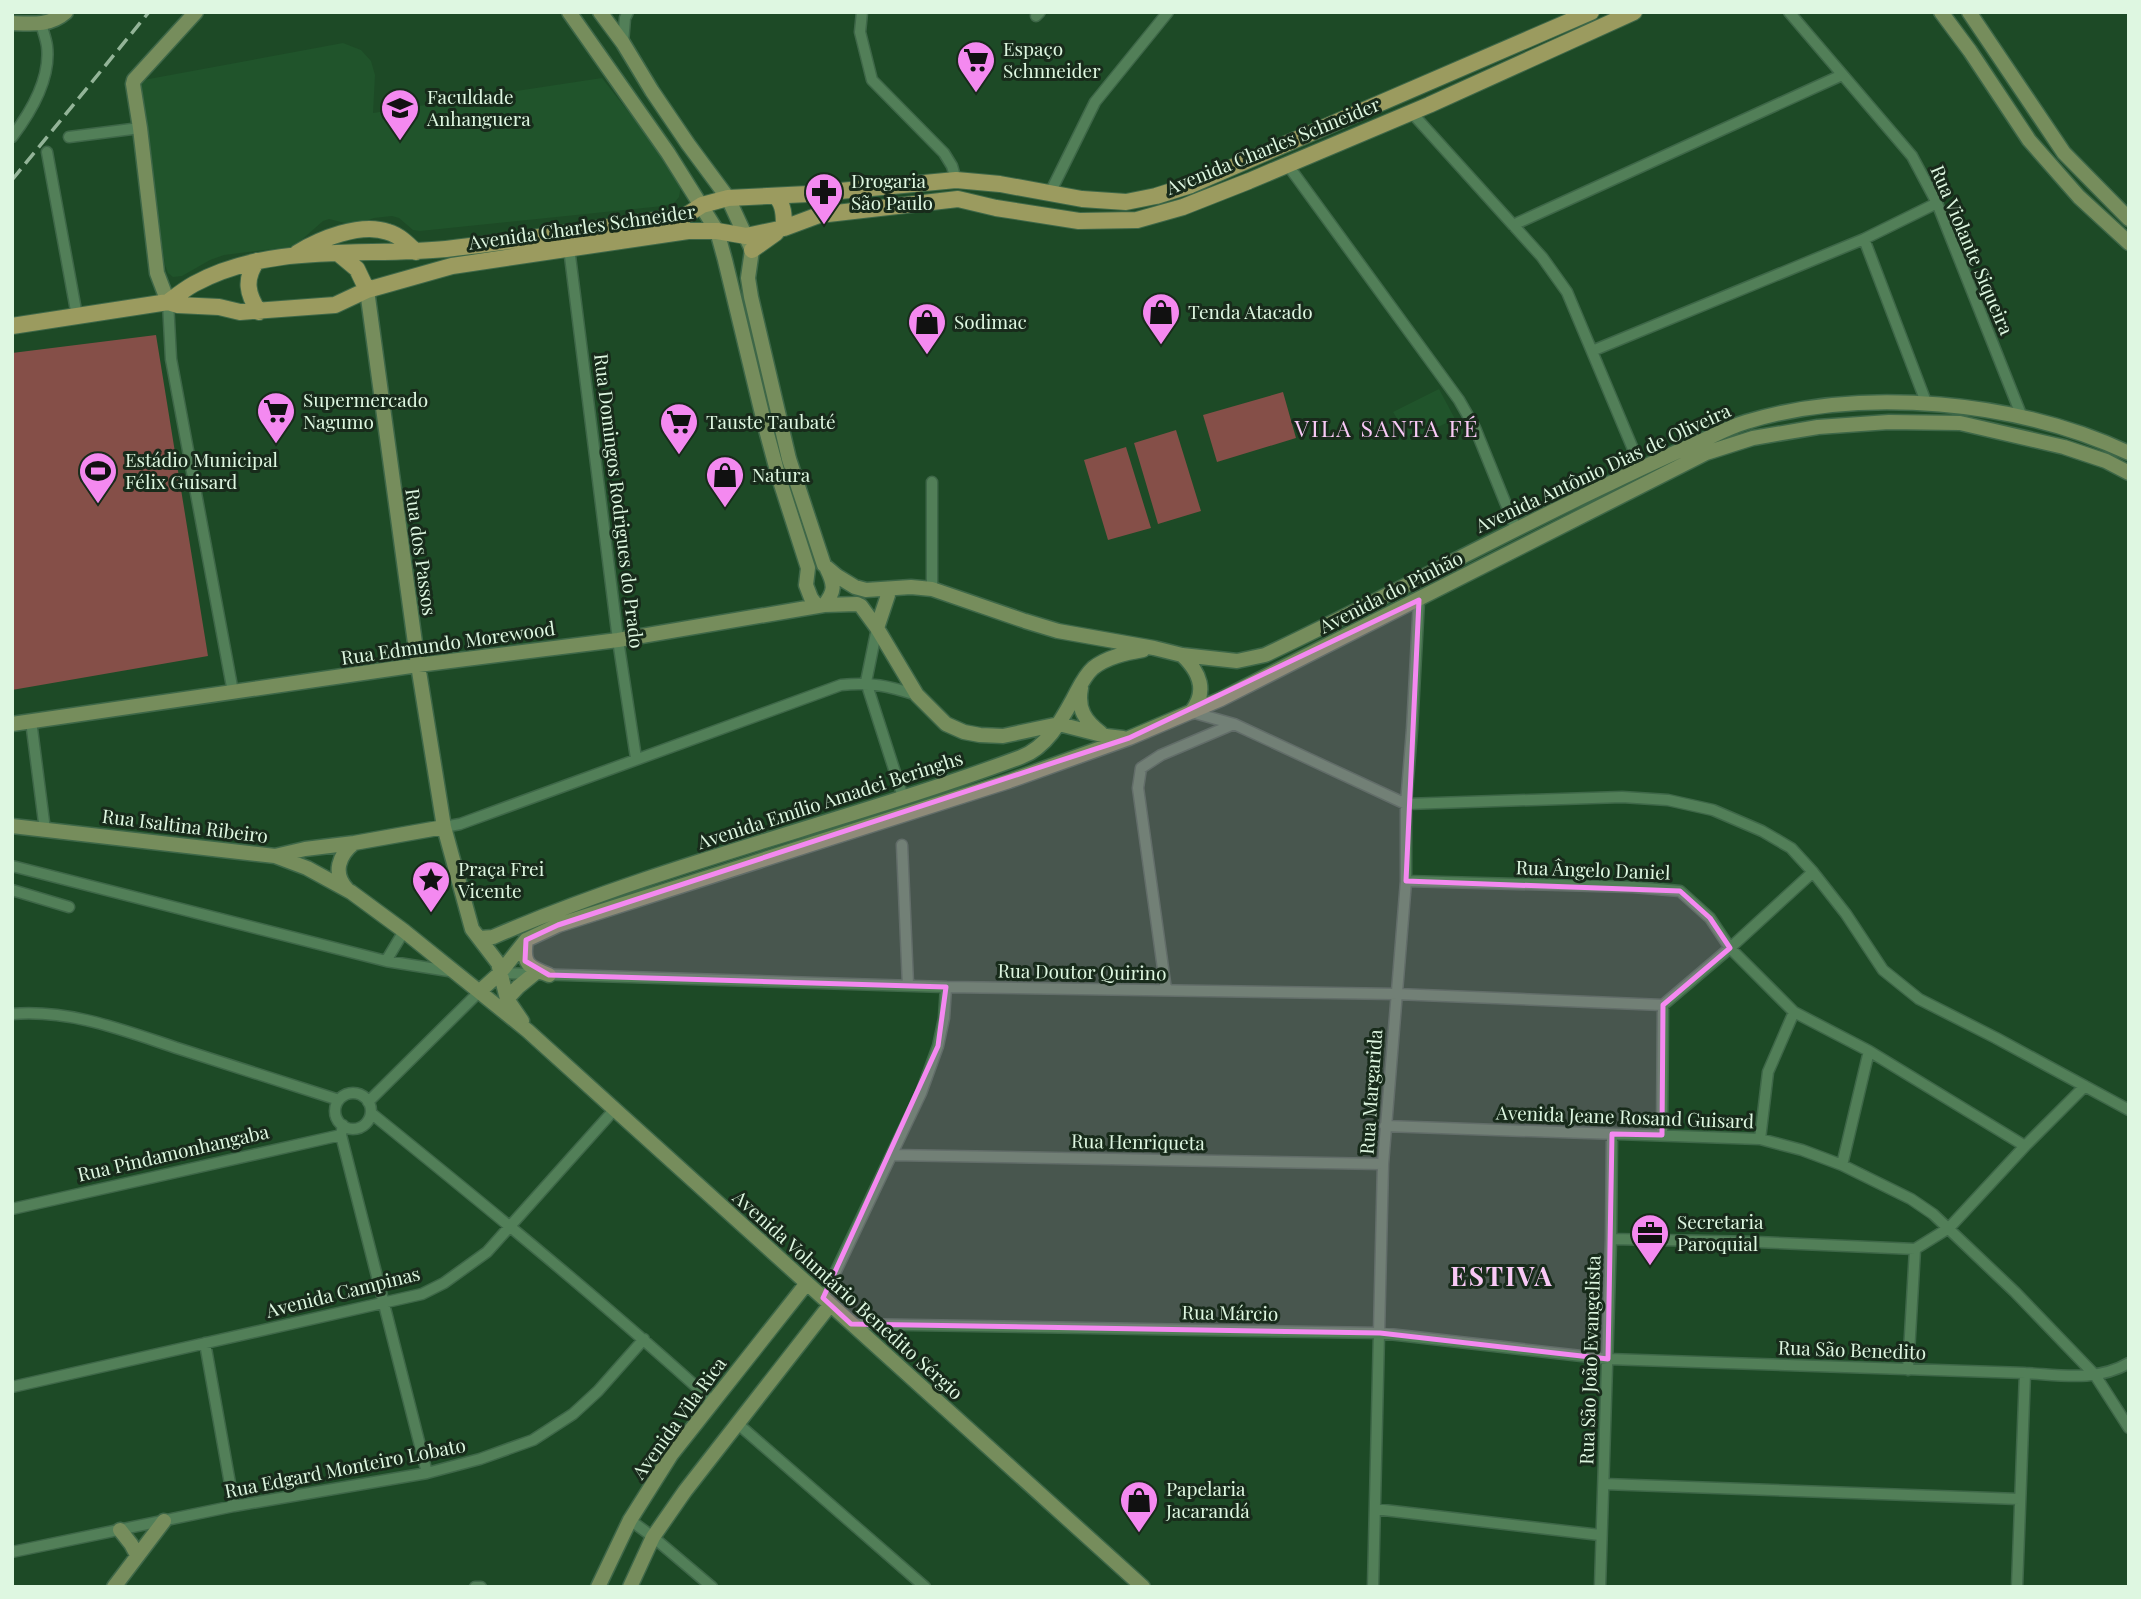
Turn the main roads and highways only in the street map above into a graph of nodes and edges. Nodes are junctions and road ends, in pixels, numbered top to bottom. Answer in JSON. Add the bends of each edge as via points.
{"nodes":[{"id":1,"x":1591,"y":12,"type":"edge"},
{"id":2,"x":1634,"y":12,"type":"edge"},
{"id":3,"x":775,"y":195,"type":"junction"},
{"id":4,"x":784,"y":228,"type":"junction"},
{"id":5,"x":416,"y":252,"type":"junction"},
{"id":6,"x":340,"y":254,"type":"junction"},
{"id":7,"x":295,"y":255,"type":"junction"},
{"id":8,"x":257,"y":261,"type":"junction"},
{"id":9,"x":367,"y":290,"type":"junction"},
{"id":10,"x":168,"y":302,"type":"junction"},
{"id":11,"x":259,"y":312,"type":"junction"},
{"id":12,"x":12,"y":326,"type":"edge"}],
"edges":[{"from":1,"to":3,"type":"main road","name":"Avenida Charles Schneider","via":[[1156,196],[1126,202],[1082,199],[956,180]]},
{"from":2,"to":4,"type":"main road","name":"Avenida Charles Schneider","via":[[1411,113],[1183,207],[1137,220],[1079,221],[958,200],[819,215]]},
{"from":3,"to":4,"type":"main road","via":[[783,210]]},
{"from":3,"to":5,"type":"main road","name":"Avenida Charles Schneider","via":[[728,198],[702,205],[685,216]]},
{"from":4,"to":9,"type":"main road","name":"Avenida Charles Schneider","via":[[749,243],[717,230],[569,248],[452,266]]},
{"from":5,"to":6,"type":"main road","name":"Avenida Charles Schneider"},
{"from":5,"to":7,"type":"main road","via":[[388,231],[373,229],[334,235]]},
{"from":6,"to":7,"type":"main road","name":"Avenida Charles Schneider"},
{"from":6,"to":9,"type":"main road","via":[[357,269]]},
{"from":7,"to":8,"type":"main road","name":"Avenida Charles Schneider"},
{"from":8,"to":10,"type":"main road","name":"Avenida Charles Schneider","via":[[211,275]]},
{"from":8,"to":11,"type":"main road","via":[[248,280],[248,293]]},
{"from":9,"to":11,"type":"main road","name":"Avenida Charles Schneider","via":[[335,305]]},
{"from":10,"to":11,"type":"main road","name":"Avenida Charles Schneider"},
{"from":10,"to":12,"type":"main road","name":"Avenida Charles Schneider"}]}
